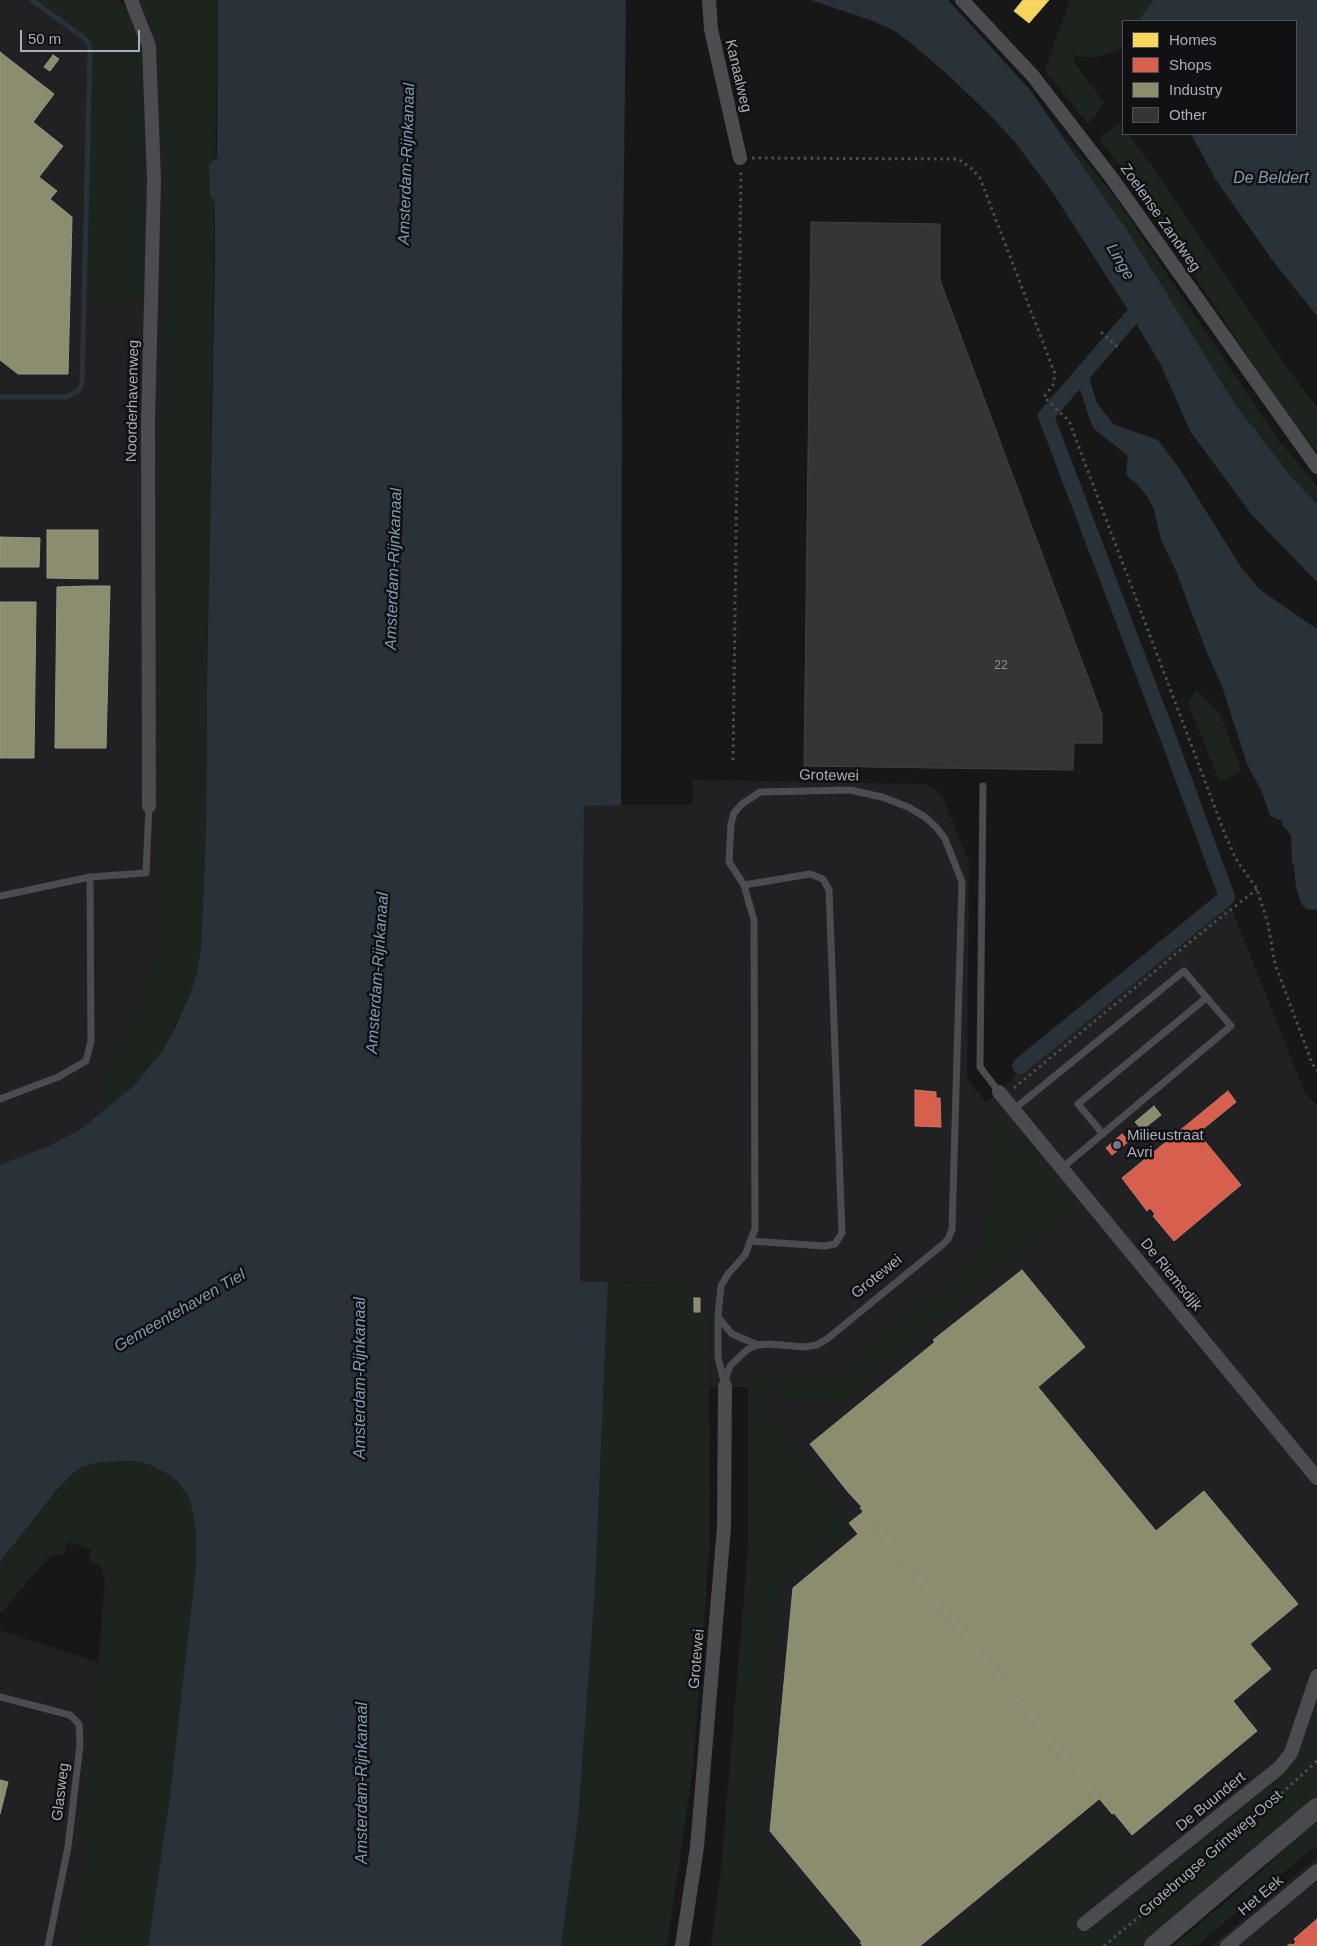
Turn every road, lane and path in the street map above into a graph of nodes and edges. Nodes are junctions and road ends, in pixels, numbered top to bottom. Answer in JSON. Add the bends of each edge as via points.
{"nodes":[{"id":1,"x":131,"y":0,"type":"edge"},
{"id":2,"x":709,"y":0,"type":"edge"},
{"id":3,"x":962,"y":0,"type":"edge"},
{"id":4,"x":740,"y":158,"type":"junction"},
{"id":5,"x":1101,"y":332,"type":"dead end"},
{"id":6,"x":1120,"y":349,"type":"dead end"},
{"id":7,"x":1317,"y":467,"type":"edge"},
{"id":8,"x":733,"y":760,"type":"dead end"},
{"id":9,"x":983,"y":786,"type":"dead end"},
{"id":10,"x":149,"y":806,"type":"joint"},
{"id":11,"x":90,"y":877,"type":"junction"},
{"id":12,"x":744,"y":885,"type":"junction"},
{"id":13,"x":1257,"y":889,"type":"junction"},
{"id":14,"x":0,"y":896,"type":"edge"},
{"id":15,"x":1206,"y":998,"type":"junction"},
{"id":16,"x":1317,"y":1071,"type":"edge"},
{"id":17,"x":1001,"y":1095,"type":"junction"},
{"id":18,"x":0,"y":1099,"type":"edge"},
{"id":19,"x":1014,"y":1110,"type":"junction"},
{"id":20,"x":1103,"y":1134,"type":"junction"},
{"id":21,"x":1062,"y":1168,"type":"junction"},
{"id":22,"x":750,"y":1241,"type":"junction"},
{"id":23,"x":718,"y":1316,"type":"junction"},
{"id":24,"x":758,"y":1345,"type":"junction"},
{"id":25,"x":725,"y":1386,"type":"junction"},
{"id":26,"x":1317,"y":1478,"type":"edge"},
{"id":27,"x":1317,"y":1676,"type":"edge"},
{"id":28,"x":0,"y":1697,"type":"edge"},
{"id":29,"x":1317,"y":1761,"type":"edge"},
{"id":30,"x":1317,"y":1808,"type":"edge"},
{"id":31,"x":1317,"y":1871,"type":"edge"},
{"id":32,"x":1084,"y":1924,"type":"dead end"},
{"id":33,"x":48,"y":1946,"type":"edge"},
{"id":34,"x":682,"y":1946,"type":"edge"},
{"id":35,"x":1104,"y":1946,"type":"edge"},
{"id":36,"x":1154,"y":1946,"type":"edge"},
{"id":37,"x":1226,"y":1946,"type":"edge"}],
"edges":[{"from":1,"to":10,"type":"street","name":"Noorderhavenweg","via":[[149,46],[154,181],[148,422]]},
{"from":2,"to":4,"type":"street","name":"Kanaalweg","via":[[711,30]]},
{"from":3,"to":7,"type":"street","name":"Zoelense Zandweg","via":[[1033,76],[1112,177]]},
{"from":4,"to":8,"type":"path"},
{"from":4,"to":13,"type":"path","via":[[958,159],[980,178],[1055,374],[1053,385],[1044,397],[1069,421],[1226,837],[1237,861]]},
{"from":5,"to":6,"type":"path"},
{"from":9,"to":17,"type":"lane","via":[[980,1067]]},
{"from":10,"to":11,"type":"lane","via":[[146,873]]},
{"from":11,"to":14,"type":"lane"},
{"from":11,"to":18,"type":"lane","via":[[91,1041],[86,1061],[58,1078]]},
{"from":12,"to":22,"type":"lane","via":[[754,920],[754,1229]]},
{"from":12,"to":22,"type":"lane","via":[[810,874],[823,879],[829,890],[842,1233],[834,1244],[824,1246]]},
{"from":12,"to":24,"type":"lane","name":"Grotewei","via":[[729,862],[731,824],[734,813],[742,804],[760,792],[850,790],[882,797],[925,817],[945,839],[962,882],[954,1220],[948,1239],[817,1345]]},
{"from":13,"to":16,"type":"path","via":[[1268,924],[1275,964]]},
{"from":13,"to":17,"type":"path"},
{"from":15,"to":19,"type":"lane","via":[[1184,971]]},
{"from":15,"to":20,"type":"lane","via":[[1231,1026]]},
{"from":15,"to":20,"type":"lane","via":[[1078,1104]]},
{"from":17,"to":19,"type":"street","name":"De Riemsdijk"},
{"from":19,"to":21,"type":"street","name":"De Riemsdijk"},
{"from":20,"to":21,"type":"lane"},
{"from":21,"to":26,"type":"street","name":"De Riemsdijk"},
{"from":22,"to":23,"type":"lane","via":[[745,1255],[721,1286]]},
{"from":23,"to":24,"type":"lane","via":[[732,1334]]},
{"from":23,"to":25,"type":"lane","via":[[718,1357]]},
{"from":24,"to":25,"type":"lane","name":"Grotewei","via":[[738,1357],[727,1373]]},
{"from":25,"to":34,"type":"street","name":"Grotewei","via":[[724,1527],[698,1847]]},
{"from":27,"to":32,"type":"street","name":"De Buundert","via":[[1291,1752],[1279,1768]]},
{"from":28,"to":33,"type":"lane","name":"Glasweg","via":[[70,1715],[78,1724],[80,1745],[68,1847]]},
{"from":29,"to":35,"type":"path","name":"Grotebrugse Grintweg-Oost","via":[[1223,1847]]},
{"from":30,"to":36,"type":"street"},
{"from":31,"to":37,"type":"street","name":"Het Eek"}]}
